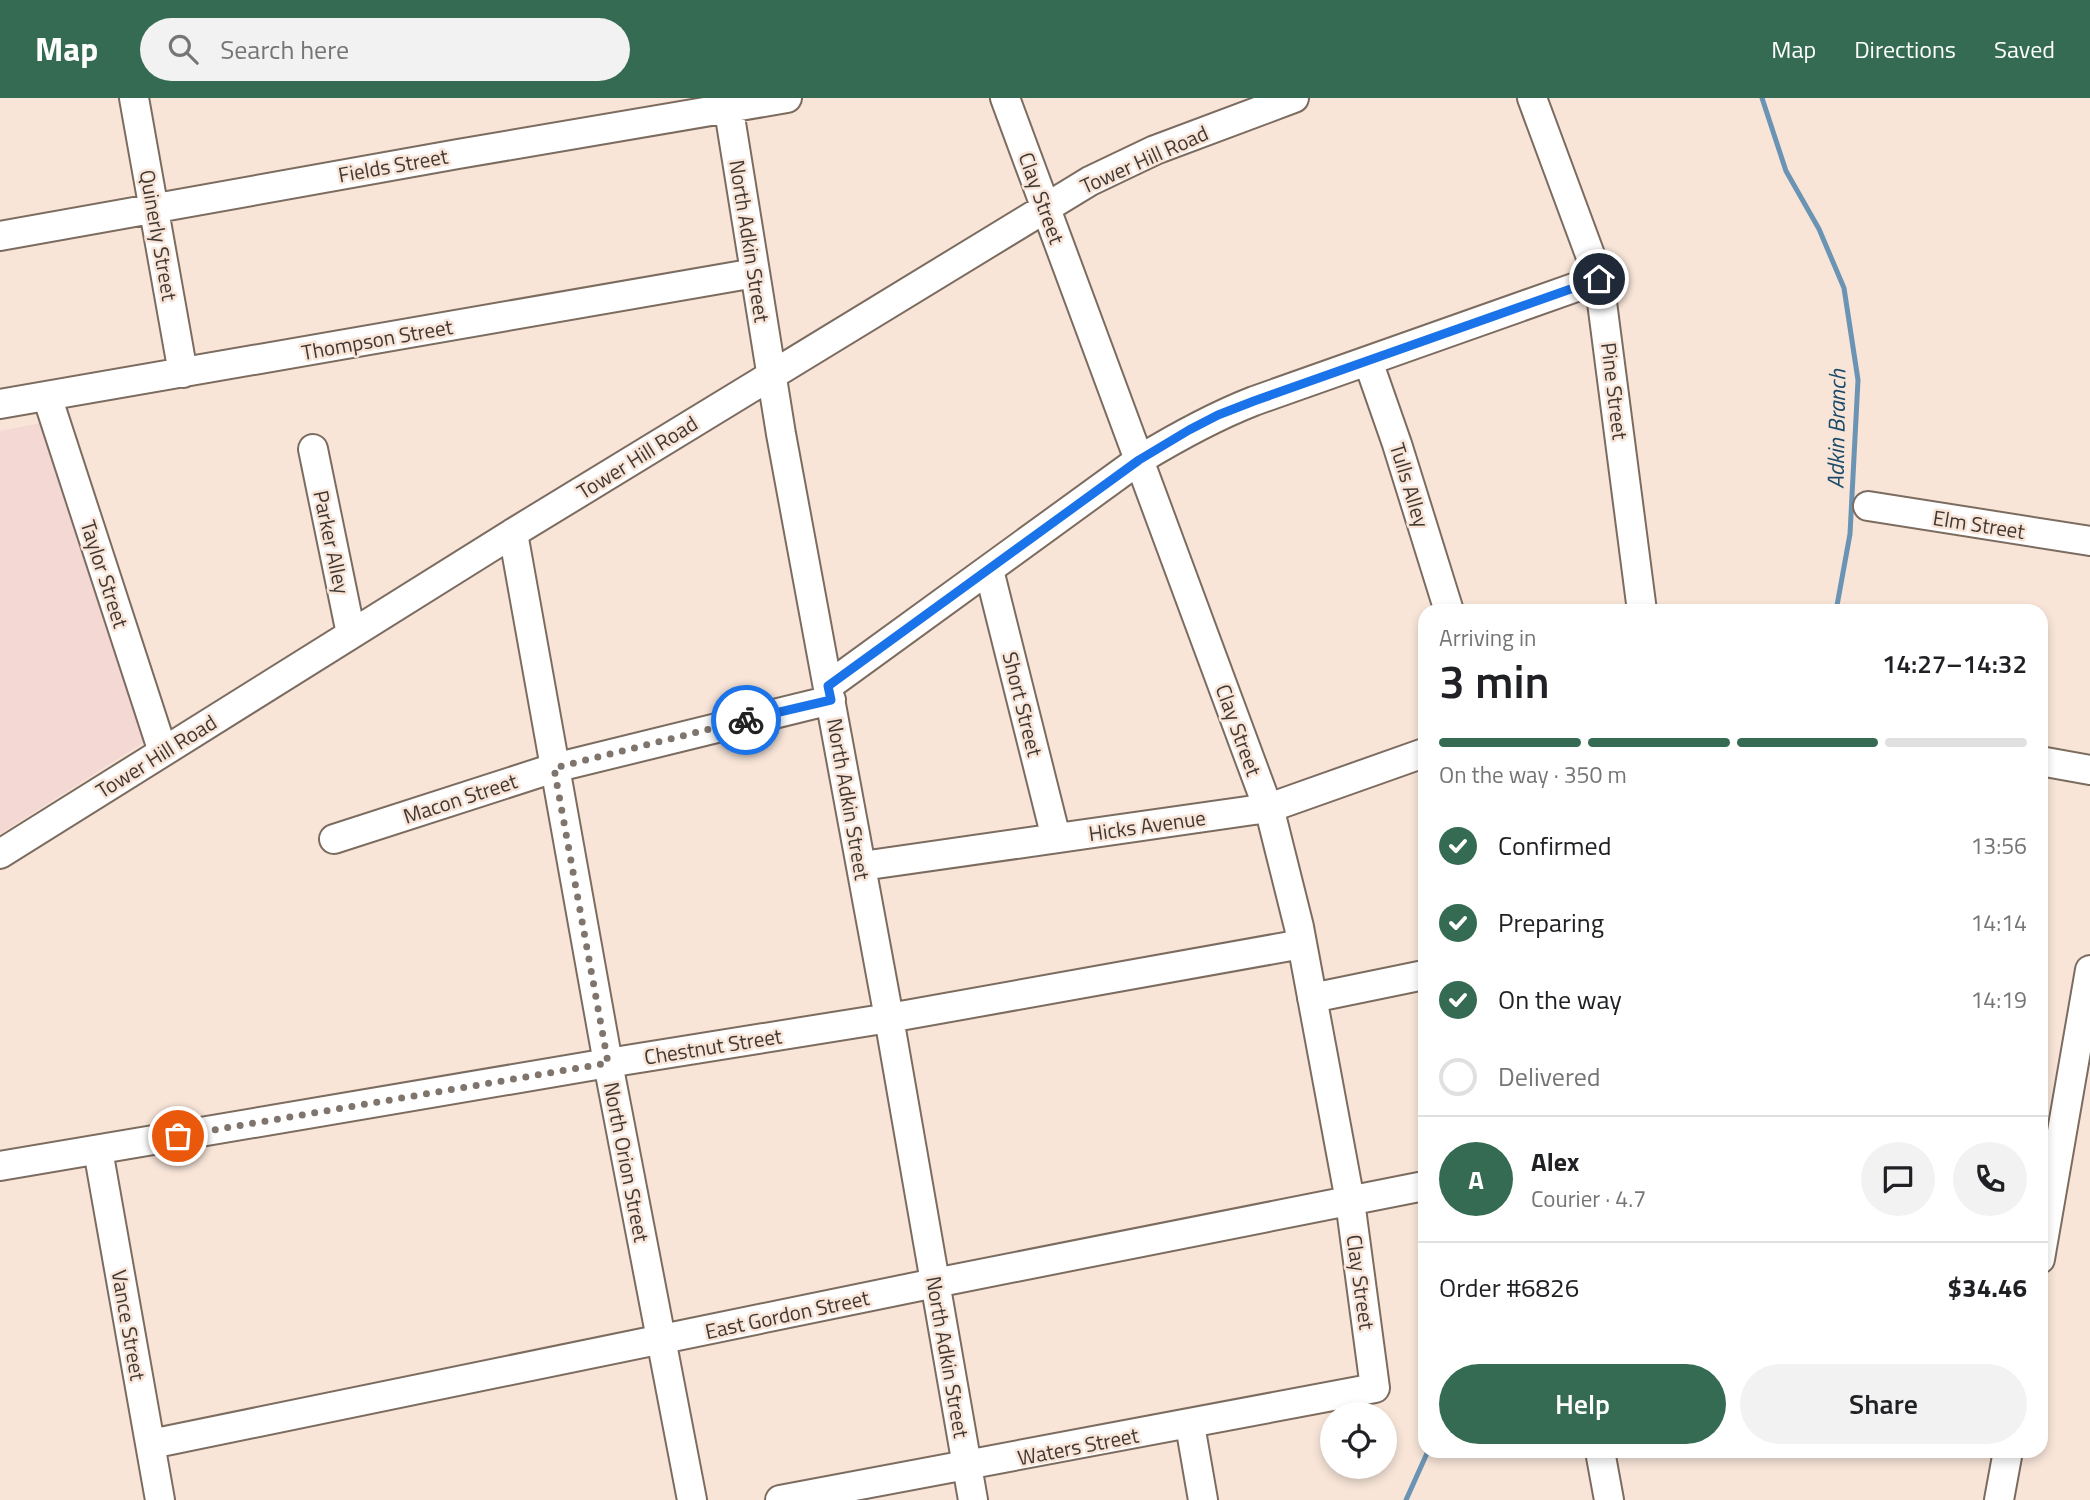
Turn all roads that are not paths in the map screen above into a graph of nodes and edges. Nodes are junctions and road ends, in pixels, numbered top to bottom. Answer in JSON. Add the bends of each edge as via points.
{"nodes":[{"id":1,"x":134,"y":98,"type":"edge"},
{"id":2,"x":787,"y":98,"type":"edge"},
{"id":3,"x":1005,"y":98,"type":"edge"},
{"id":4,"x":1294,"y":98,"type":"edge"},
{"id":5,"x":1532,"y":98,"type":"edge"},
{"id":6,"x":728,"y":103,"type":"edge"},
{"id":7,"x":1046,"y":207,"type":"junction"},
{"id":8,"x":154,"y":208,"type":"junction"},
{"id":9,"x":0,"y":236,"type":"edge"},
{"id":10,"x":755,"y":273,"type":"junction"},
{"id":11,"x":1599,"y":279,"type":"junction"},
{"id":12,"x":1368,"y":361,"type":"junction"},
{"id":13,"x":183,"y":373,"type":"junction"},
{"id":14,"x":771,"y":374,"type":"junction"},
{"id":15,"x":47,"y":396,"type":"junction"},
{"id":16,"x":0,"y":404,"type":"edge"},
{"id":17,"x":313,"y":449,"type":"dead end"},
{"id":18,"x":1139,"y":460,"type":"junction"},
{"id":19,"x":1868,"y":506,"type":"dead end"},
{"id":20,"x":513,"y":533,"type":"junction"},
{"id":21,"x":2090,"y":541,"type":"edge"},
{"id":22,"x":989,"y":570,"type":"junction"},
{"id":23,"x":1447,"y":604,"type":"edge"},
{"id":24,"x":1641,"y":604,"type":"edge"},
{"id":25,"x":351,"y":634,"type":"junction"},
{"id":26,"x":830,"y":693,"type":"junction"},
{"id":27,"x":163,"y":752,"type":"junction"},
{"id":28,"x":1418,"y":755,"type":"edge"},
{"id":29,"x":2048,"y":762,"type":"edge"},
{"id":30,"x":554,"y":768,"type":"junction"},
{"id":31,"x":2090,"y":770,"type":"edge"},
{"id":32,"x":1267,"y":807,"type":"junction"},
{"id":33,"x":334,"y":838,"type":"dead end"},
{"id":34,"x":1056,"y":838,"type":"junction"},
{"id":35,"x":0,"y":854,"type":"edge"},
{"id":36,"x":862,"y":866,"type":"junction"},
{"id":37,"x":1302,"y":944,"type":"junction"},
{"id":38,"x":2090,"y":970,"type":"edge"},
{"id":39,"x":1418,"y":976,"type":"edge"},
{"id":40,"x":1312,"y":998,"type":"junction"},
{"id":41,"x":889,"y":1018,"type":"junction"},
{"id":42,"x":2084,"y":1054,"type":"edge"},
{"id":43,"x":608,"y":1063,"type":"junction"},
{"id":44,"x":97,"y":1150,"type":"junction"},
{"id":45,"x":2049,"y":1162,"type":"edge"},
{"id":46,"x":0,"y":1166,"type":"edge"},
{"id":47,"x":1418,"y":1187,"type":"edge"},
{"id":48,"x":1350,"y":1201,"type":"junction"},
{"id":49,"x":935,"y":1283,"type":"junction"},
{"id":50,"x":660,"y":1341,"type":"junction"},
{"id":51,"x":1375,"y":1388,"type":"joint"},
{"id":52,"x":1190,"y":1425,"type":"junction"},
{"id":53,"x":150,"y":1444,"type":"junction"},
{"id":54,"x":1601,"y":1458,"type":"edge"},
{"id":55,"x":2007,"y":1458,"type":"edge"},
{"id":56,"x":967,"y":1466,"type":"junction"},
{"id":57,"x":160,"y":1500,"type":"edge"},
{"id":58,"x":692,"y":1500,"type":"edge"},
{"id":59,"x":780,"y":1500,"type":"edge"},
{"id":60,"x":973,"y":1500,"type":"edge"},
{"id":61,"x":1203,"y":1500,"type":"edge"},
{"id":62,"x":1609,"y":1500,"type":"edge"},
{"id":63,"x":1999,"y":1500,"type":"edge"}],
"edges":[{"from":1,"to":8,"type":"street","name":"Quinerly Street"},
{"from":2,"to":6,"type":"street","name":"Fields Street"},
{"from":3,"to":7,"type":"street","name":"Clay Street"},
{"from":4,"to":7,"type":"street","name":"Tower Hill Road","via":[[1155,149]]},
{"from":5,"to":11,"type":"street","name":"Pine Street"},
{"from":6,"to":8,"type":"street","name":"Fields Street"},
{"from":6,"to":10,"type":"street","name":"North Adkin Street"},
{"from":7,"to":14,"type":"street","name":"Tower Hill Road"},
{"from":7,"to":18,"type":"street","name":"Clay Street"},
{"from":8,"to":9,"type":"street","name":"Fields Street"},
{"from":8,"to":13,"type":"street","name":"Quinerly Street"},
{"from":10,"to":13,"type":"street","name":"Thompson Street"},
{"from":10,"to":14,"type":"street","name":"North Adkin Street"},
{"from":11,"to":12,"type":"street","name":"Macon Street"},
{"from":11,"to":24,"type":"street","name":"Pine Street"},
{"from":12,"to":18,"type":"street","name":"Macon Street","via":[[1218,415]]},
{"from":12,"to":23,"type":"street","name":"Tulls Alley"},
{"from":13,"to":15,"type":"street","name":"Thompson Street"},
{"from":14,"to":20,"type":"street","name":"Tower Hill Road"},
{"from":14,"to":26,"type":"street","name":"North Adkin Street"},
{"from":15,"to":16,"type":"street","name":"Thompson Street"},
{"from":15,"to":27,"type":"street","name":"Taylor Street"},
{"from":17,"to":25,"type":"street","name":"Parker Alley"},
{"from":18,"to":22,"type":"street","name":"Macon Street"},
{"from":18,"to":32,"type":"street","name":"Clay Street"},
{"from":19,"to":21,"type":"street","name":"Elm Street"},
{"from":20,"to":25,"type":"street","name":"Tower Hill Road"},
{"from":20,"to":30,"type":"street","name":"North Orion Street"},
{"from":22,"to":26,"type":"street","name":"Macon Street"},
{"from":22,"to":34,"type":"street","name":"Short Street"},
{"from":25,"to":27,"type":"street","name":"Tower Hill Road"},
{"from":26,"to":30,"type":"street","name":"Macon Street"},
{"from":26,"to":36,"type":"street","name":"North Adkin Street"},
{"from":27,"to":35,"type":"street","name":"Tower Hill Road"},
{"from":28,"to":32,"type":"street","name":"Hicks Avenue"},
{"from":29,"to":31,"type":"street"},
{"from":30,"to":33,"type":"street","name":"Macon Street"},
{"from":30,"to":43,"type":"street","name":"North Orion Street"},
{"from":32,"to":34,"type":"street","name":"Hicks Avenue"},
{"from":32,"to":37,"type":"street","name":"Clay Street"},
{"from":34,"to":36,"type":"street","name":"Hicks Avenue"},
{"from":36,"to":41,"type":"street","name":"North Adkin Street"},
{"from":37,"to":40,"type":"street","name":"Clay Street"},
{"from":37,"to":41,"type":"street","name":"Chestnut Street"},
{"from":38,"to":42,"type":"street"},
{"from":39,"to":40,"type":"street"},
{"from":40,"to":48,"type":"street","name":"Clay Street"},
{"from":41,"to":43,"type":"street","name":"Chestnut Street"},
{"from":41,"to":49,"type":"street","name":"North Adkin Street"},
{"from":42,"to":45,"type":"street"},
{"from":43,"to":44,"type":"street","name":"Chestnut Street"},
{"from":43,"to":50,"type":"street","name":"North Orion Street"},
{"from":44,"to":46,"type":"street","name":"Chestnut Street"},
{"from":44,"to":53,"type":"street","name":"Vance Street"},
{"from":47,"to":48,"type":"street","name":"East Gordon Street"},
{"from":48,"to":49,"type":"street","name":"East Gordon Street"},
{"from":48,"to":51,"type":"street","name":"Clay Street"},
{"from":49,"to":50,"type":"street","name":"East Gordon Street"},
{"from":49,"to":56,"type":"street","name":"North Adkin Street"},
{"from":50,"to":53,"type":"street","name":"East Gordon Street"},
{"from":50,"to":58,"type":"street","name":"North Orion Street"},
{"from":51,"to":52,"type":"street","name":"Waters Street"},
{"from":52,"to":56,"type":"street","name":"Waters Street"},
{"from":52,"to":61,"type":"street"},
{"from":53,"to":57,"type":"street","name":"Vance Street"},
{"from":54,"to":62,"type":"street"},
{"from":55,"to":63,"type":"street"},
{"from":56,"to":59,"type":"street","name":"Waters Street"},
{"from":56,"to":60,"type":"street","name":"North Adkin Street"}]}
